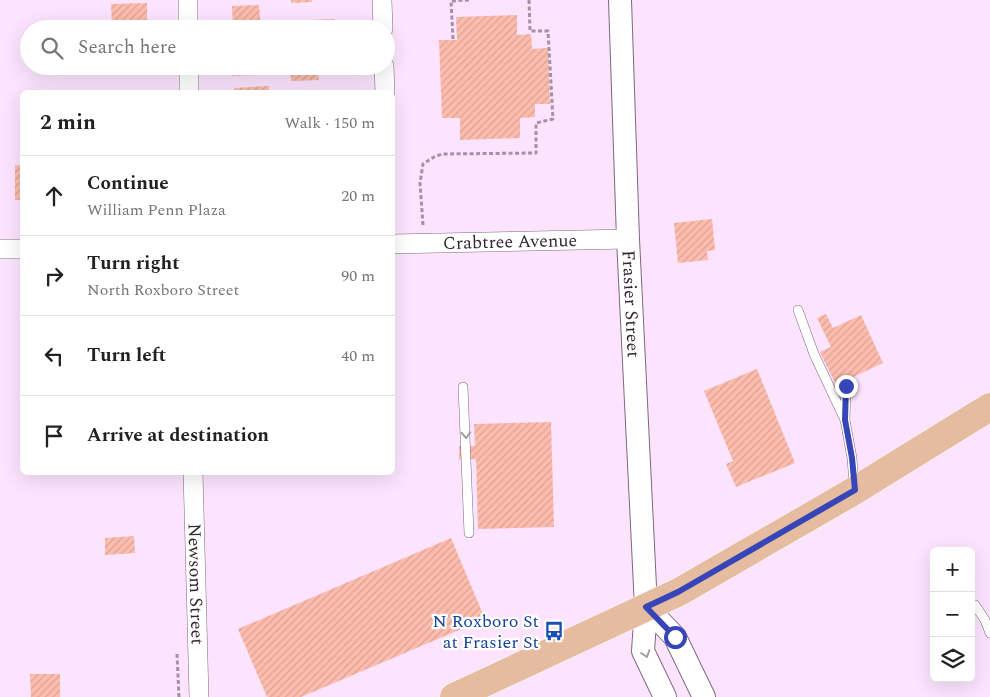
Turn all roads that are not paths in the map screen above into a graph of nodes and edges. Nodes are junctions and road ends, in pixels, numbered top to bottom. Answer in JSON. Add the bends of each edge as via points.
{"nodes":[{"id":1,"x":188,"y":0,"type":"edge"},
{"id":2,"x":382,"y":0,"type":"edge"},
{"id":3,"x":620,"y":0,"type":"edge"},
{"id":4,"x":188,"y":20,"type":"edge"},
{"id":5,"x":383,"y":20,"type":"edge"},
{"id":6,"x":189,"y":75,"type":"edge"},
{"id":7,"x":384,"y":75,"type":"edge"},
{"id":8,"x":190,"y":90,"type":"edge"},
{"id":9,"x":385,"y":90,"type":"edge"},
{"id":10,"x":628,"y":239,"type":"junction"},
{"id":11,"x":395,"y":244,"type":"edge"},
{"id":12,"x":20,"y":248,"type":"edge"},
{"id":13,"x":0,"y":249,"type":"edge"},
{"id":14,"x":798,"y":310,"type":"dead end"},
{"id":15,"x":846,"y":386,"type":"dead end"},
{"id":16,"x":463,"y":387,"type":"dead end"},
{"id":17,"x":990,"y":407,"type":"edge"},
{"id":18,"x":845,"y":420,"type":"junction"},
{"id":19,"x":193,"y":475,"type":"edge"},
{"id":20,"x":855,"y":490,"type":"junction"},
{"id":21,"x":469,"y":533,"type":"dead end"},
{"id":22,"x":975,"y":605,"type":"dead end"},
{"id":23,"x":646,"y":607,"type":"junction"},
{"id":24,"x":990,"y":633,"type":"edge"},
{"id":25,"x":198,"y":697,"type":"edge"},
{"id":26,"x":454,"y":697,"type":"edge"},
{"id":27,"x":665,"y":697,"type":"edge"},
{"id":28,"x":704,"y":697,"type":"edge"}],
"edges":[{"from":1,"to":4,"type":"street"},
{"from":2,"to":5,"type":"street"},
{"from":3,"to":10,"type":"street","name":"Frasier Street"},
{"from":6,"to":8,"type":"street"},
{"from":7,"to":9,"type":"street"},
{"from":10,"to":11,"type":"street","name":"Crabtree Avenue"},
{"from":10,"to":23,"type":"street","name":"Frasier Street"},
{"from":12,"to":13,"type":"street"},
{"from":14,"to":18,"type":"lane","via":[[814,354]]},
{"from":15,"to":18,"type":"lane"},
{"from":16,"to":21,"type":"lane","one_way":true},
{"from":17,"to":20,"type":"main road"},
{"from":18,"to":20,"type":"lane"},
{"from":19,"to":25,"type":"street","name":"Newsom Street"},
{"from":20,"to":23,"type":"main road","via":[[696,582]]},
{"from":22,"to":24,"type":"lane"},
{"from":23,"to":26,"type":"main road"},
{"from":23,"to":27,"type":"street","name":"Frasier Street","one_way":true,"via":[[643,651]]},
{"from":23,"to":28,"type":"street","via":[[675,637]]}]}
